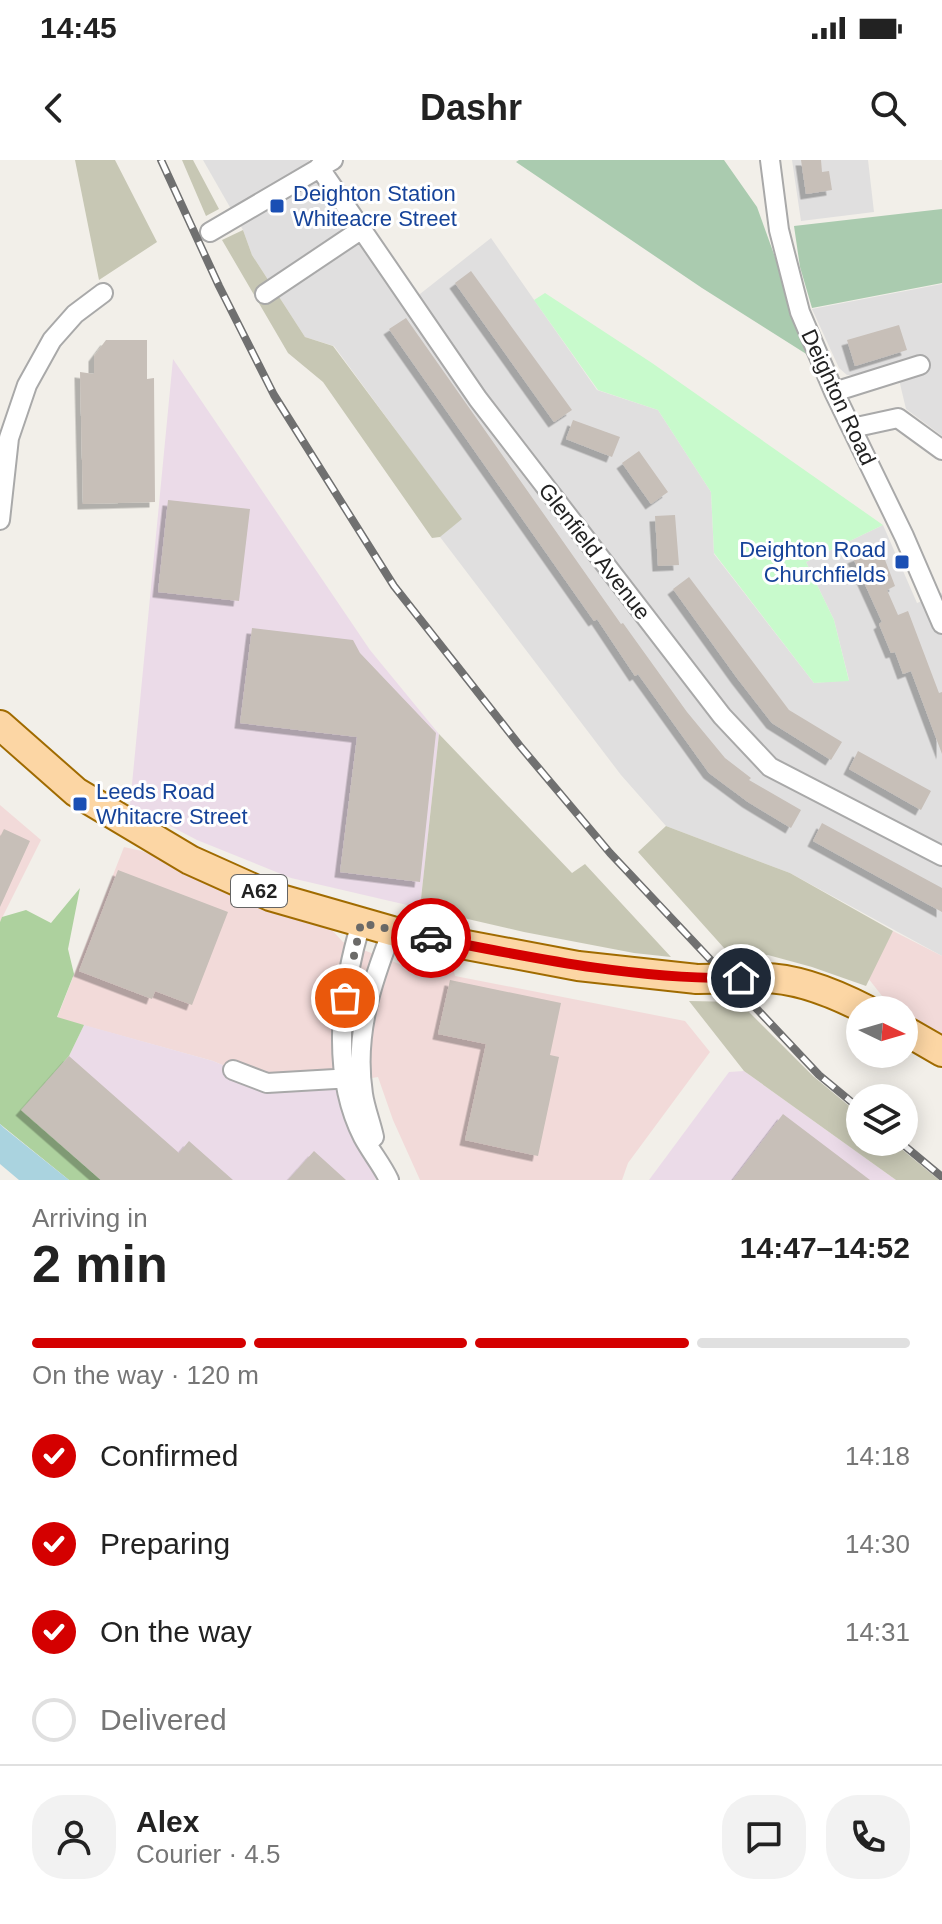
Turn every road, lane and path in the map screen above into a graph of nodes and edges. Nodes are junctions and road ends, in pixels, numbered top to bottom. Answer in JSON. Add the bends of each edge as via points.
{"nodes":[{"id":1,"x":770,"y":160,"type":"edge"},
{"id":2,"x":326,"y":164,"type":"edge"},
{"id":3,"x":362,"y":229,"type":"junction"},
{"id":4,"x":210,"y":232,"type":"dead end"},
{"id":5,"x":103,"y":293,"type":"dead end"},
{"id":6,"x":265,"y":294,"type":"dead end"},
{"id":7,"x":920,"y":365,"type":"dead end"},
{"id":8,"x":834,"y":392,"type":"junction"},
{"id":9,"x":852,"y":428,"type":"junction"},
{"id":10,"x":942,"y":450,"type":"edge"},
{"id":11,"x":0,"y":520,"type":"edge"},
{"id":12,"x":942,"y":624,"type":"edge"},
{"id":13,"x":0,"y":725,"type":"edge"},
{"id":14,"x":942,"y":856,"type":"edge"},
{"id":15,"x":361,"y":923,"type":"junction"},
{"id":16,"x":392,"y":931,"type":"junction"},
{"id":17,"x":846,"y":999,"type":"edge"},
{"id":18,"x":362,"y":1031,"type":"junction"},
{"id":19,"x":918,"y":1038,"type":"edge"},
{"id":20,"x":942,"y":1052,"type":"edge"},
{"id":21,"x":233,"y":1070,"type":"dead end"},
{"id":22,"x":343,"y":1079,"type":"junction"},
{"id":23,"x":386,"y":1173,"type":"edge"}],
"edges":[{"from":1,"to":8,"type":"street","name":"Deighton Road","via":[[779,230],[800,312]]},
{"from":2,"to":3,"type":"street","name":"Glenfield Avenue"},
{"from":2,"to":4,"type":"street"},
{"from":3,"to":6,"type":"street"},
{"from":3,"to":14,"type":"street","name":"Glenfield Avenue","via":[[478,399],[732,726],[770,767]]},
{"from":5,"to":11,"type":"street","via":[[52,340],[27,385],[9,438]]},
{"from":7,"to":8,"type":"street"},
{"from":8,"to":9,"type":"street","name":"Deighton Road"},
{"from":9,"to":10,"type":"street","via":[[898,418]]},
{"from":9,"to":12,"type":"street","name":"Deighton Road"},
{"from":13,"to":15,"type":"main road","number":"A62","via":[[76,792],[190,860],[270,896]]},
{"from":15,"to":16,"type":"main road","number":"A62"},
{"from":15,"to":22,"type":"street","via":[[345,998]]},
{"from":16,"to":17,"type":"main road","number":"A62","bridge":true,"via":[[578,966],[697,979],[775,978]]},
{"from":16,"to":18,"type":"street","via":[[371,984]]},
{"from":18,"to":22,"type":"street","via":[[353,1041],[353,1078]]},
{"from":18,"to":23,"type":"street","via":[[363,1095]]},
{"from":19,"to":20,"type":"main road"},
{"from":21,"to":22,"type":"street","via":[[267,1083]]},
{"from":22,"to":23,"type":"street","via":[[363,1136]]}]}
